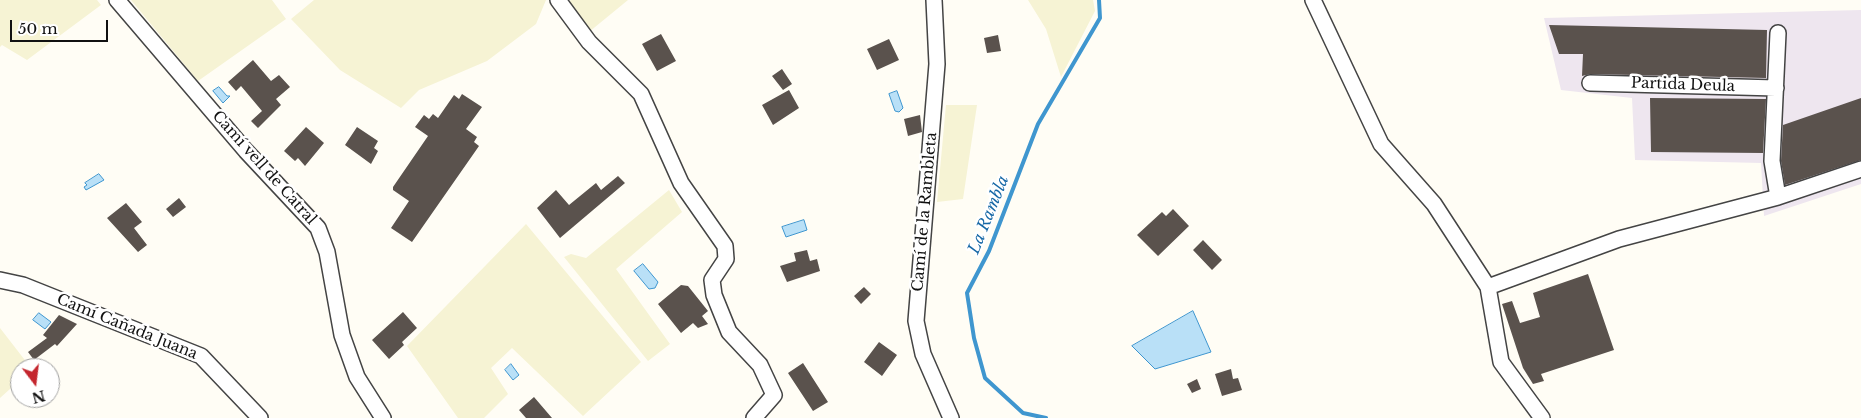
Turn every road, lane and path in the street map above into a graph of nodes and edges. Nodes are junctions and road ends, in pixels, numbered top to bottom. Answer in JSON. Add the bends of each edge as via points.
{"nodes":[{"id":1,"x":117,"y":0,"type":"edge"},
{"id":2,"x":558,"y":0,"type":"edge"},
{"id":3,"x":934,"y":0,"type":"edge"},
{"id":4,"x":1313,"y":0,"type":"edge"},
{"id":5,"x":1778,"y":33,"type":"dead end"},
{"id":6,"x":1590,"y":83,"type":"dead end"},
{"id":7,"x":1776,"y":88,"type":"junction"},
{"id":8,"x":1861,"y":169,"type":"edge"},
{"id":9,"x":1778,"y":197,"type":"junction"},
{"id":10,"x":0,"y":280,"type":"edge"},
{"id":11,"x":1488,"y":287,"type":"junction"},
{"id":12,"x":260,"y":418,"type":"edge"},
{"id":13,"x":383,"y":418,"type":"edge"},
{"id":14,"x":754,"y":418,"type":"edge"},
{"id":15,"x":951,"y":418,"type":"edge"},
{"id":16,"x":1542,"y":418,"type":"edge"}],
"edges":[{"from":1,"to":13,"type":"street","name":"Camí vell de Catral","via":[[318,228],[327,252],[342,335],[356,377]]},
{"from":2,"to":14,"type":"street","via":[[589,42],[641,94],[681,183],[725,246],[726,260],[712,280],[714,295],[729,332],[760,365],[774,395]]},
{"from":3,"to":15,"type":"street","name":"Camí de la Rambleta","via":[[937,64],[916,321],[924,354]]},
{"from":4,"to":11,"type":"street","via":[[1381,144],[1434,204]]},
{"from":5,"to":7,"type":"street"},
{"from":6,"to":7,"type":"street","name":"Partida Deula"},
{"from":7,"to":9,"type":"street","via":[[1772,161]]},
{"from":8,"to":9,"type":"street"},
{"from":9,"to":11,"type":"street","via":[[1619,239]]},
{"from":10,"to":12,"type":"street","name":"Camí Cañada Juana","via":[[23,285],[201,356]]},
{"from":11,"to":16,"type":"street","via":[[1501,362]]}]}
